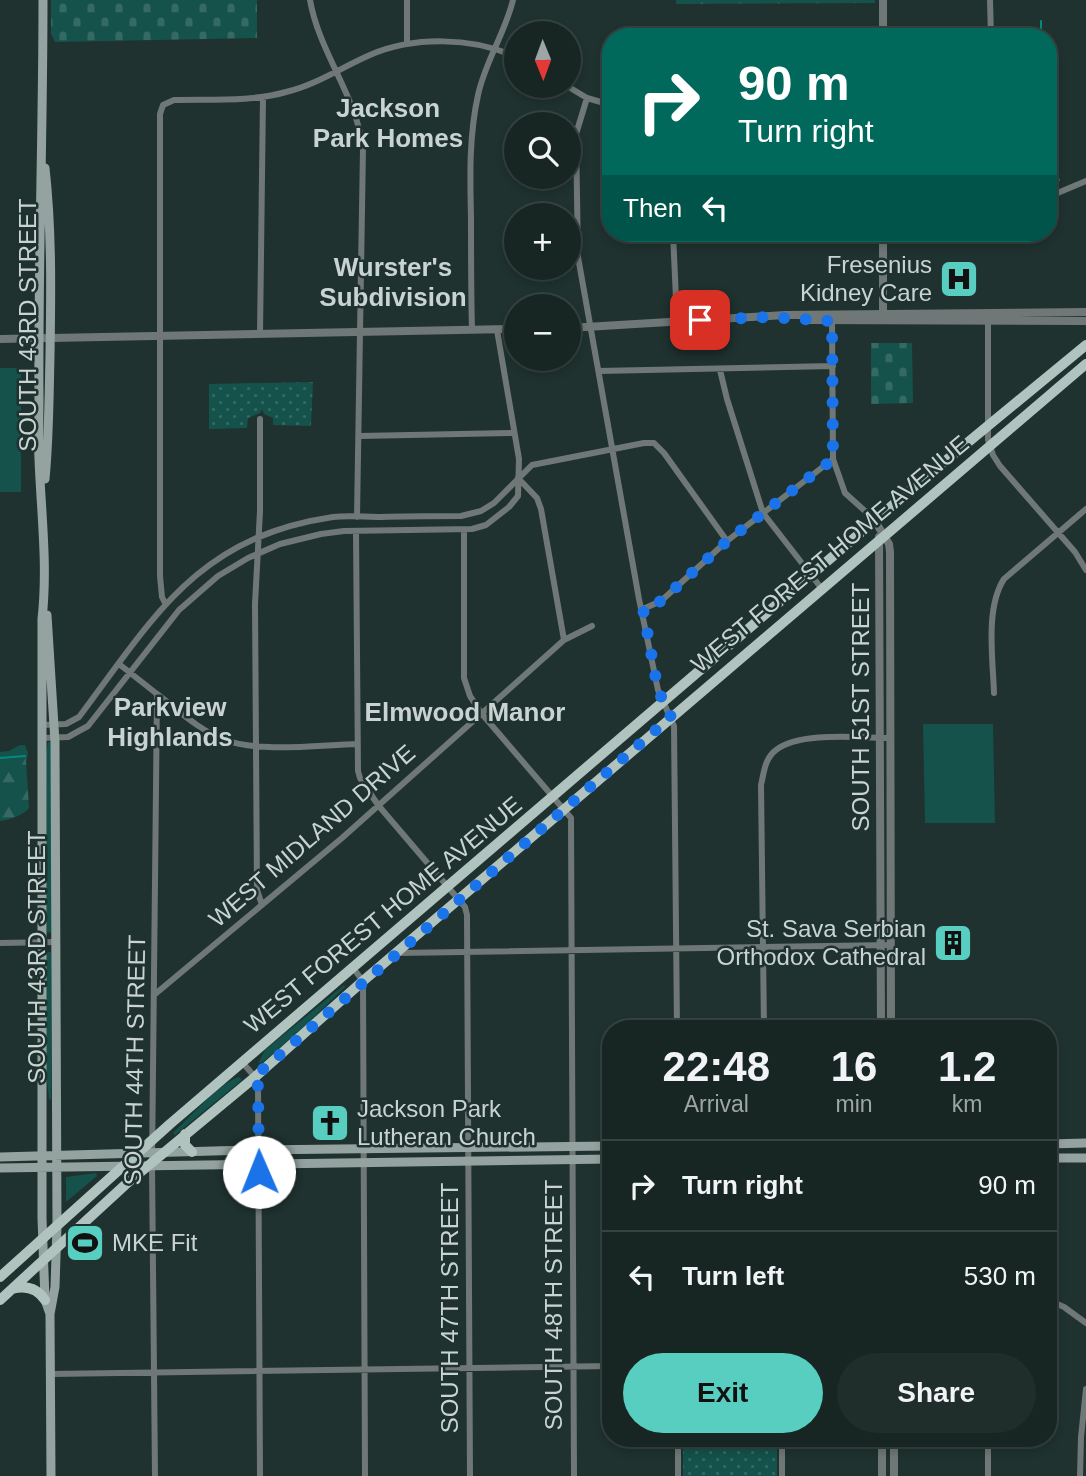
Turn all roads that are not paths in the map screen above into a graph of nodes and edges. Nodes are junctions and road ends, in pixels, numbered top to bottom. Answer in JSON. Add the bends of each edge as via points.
{"nodes":[{"id":1,"x":43,"y":0,"type":"edge"},
{"id":2,"x":310,"y":0,"type":"edge"},
{"id":3,"x":407,"y":0,"type":"edge"},
{"id":4,"x":513,"y":0,"type":"edge"},
{"id":5,"x":883,"y":0,"type":"edge"},
{"id":6,"x":990,"y":0,"type":"edge"},
{"id":7,"x":883,"y":28,"type":"edge"},
{"id":8,"x":990,"y":28,"type":"edge"},
{"id":9,"x":407,"y":44,"type":"junction"},
{"id":10,"x":495,"y":47,"type":"junction"},
{"id":11,"x":504,"y":51,"type":"edge"},
{"id":12,"x":337,"y":71,"type":"junction"},
{"id":13,"x":581,"y":94,"type":"edge"},
{"id":14,"x":263,"y":97,"type":"junction"},
{"id":15,"x":587,"y":98,"type":"junction"},
{"id":16,"x":602,"y":102,"type":"edge"},
{"id":17,"x":43,"y":145,"type":"junction"},
{"id":18,"x":1086,"y":181,"type":"edge"},
{"id":19,"x":1057,"y":193,"type":"edge"},
{"id":20,"x":673,"y":242,"type":"edge"},
{"id":21,"x":883,"y":242,"type":"edge"},
{"id":22,"x":51,"y":287,"type":"junction"},
{"id":23,"x":39,"y":288,"type":"junction"},
{"id":24,"x":1086,"y":312,"type":"edge"},
{"id":25,"x":768,"y":317,"type":"junction"},
{"id":26,"x":883,"y":318,"type":"junction"},
{"id":27,"x":986,"y":318,"type":"junction"},
{"id":28,"x":677,"y":321,"type":"junction"},
{"id":29,"x":832,"y":321,"type":"junction"},
{"id":30,"x":1086,"y":321,"type":"edge"},
{"id":31,"x":581,"y":328,"type":"edge"},
{"id":32,"x":591,"y":328,"type":"junction"},
{"id":33,"x":472,"y":330,"type":"junction"},
{"id":34,"x":497,"y":330,"type":"junction"},
{"id":35,"x":504,"y":330,"type":"edge"},
{"id":36,"x":360,"y":332,"type":"junction"},
{"id":37,"x":260,"y":334,"type":"junction"},
{"id":38,"x":159,"y":337,"type":"junction"},
{"id":39,"x":39,"y":338,"type":"junction"},
{"id":40,"x":51,"y":338,"type":"junction"},
{"id":41,"x":0,"y":339,"type":"edge"},
{"id":42,"x":1086,"y":345,"type":"edge"},
{"id":43,"x":1086,"y":364,"type":"edge"},
{"id":44,"x":833,"y":366,"type":"junction"},
{"id":45,"x":720,"y":370,"type":"junction"},
{"id":46,"x":599,"y":371,"type":"junction"},
{"id":47,"x":260,"y":419,"type":"dead end"},
{"id":48,"x":988,"y":426,"type":"junction"},
{"id":49,"x":514,"y":433,"type":"junction"},
{"id":50,"x":359,"y":436,"type":"junction"},
{"id":51,"x":989,"y":446,"type":"junction"},
{"id":52,"x":612,"y":450,"type":"junction"},
{"id":53,"x":833,"y":459,"type":"junction"},
{"id":54,"x":518,"y":478,"type":"junction"},
{"id":55,"x":43,"y":505,"type":"junction"},
{"id":56,"x":1086,"y":509,"type":"edge"},
{"id":57,"x":763,"y":513,"type":"junction"},
{"id":58,"x":357,"y":517,"type":"junction"},
{"id":59,"x":875,"y":521,"type":"junction"},
{"id":60,"x":464,"y":530,"type":"junction"},
{"id":61,"x":356,"y":531,"type":"junction"},
{"id":62,"x":1058,"y":534,"type":"junction"},
{"id":63,"x":258,"y":537,"type":"junction"},
{"id":64,"x":882,"y":537,"type":"junction"},
{"id":65,"x":727,"y":541,"type":"junction"},
{"id":66,"x":257,"y":554,"type":"junction"},
{"id":67,"x":1086,"y":570,"type":"edge"},
{"id":68,"x":810,"y":576,"type":"junction"},
{"id":69,"x":822,"y":589,"type":"junction"},
{"id":70,"x":44,"y":600,"type":"junction"},
{"id":71,"x":165,"y":603,"type":"junction"},
{"id":72,"x":643,"y":609,"type":"junction"},
{"id":73,"x":592,"y":626,"type":"dead end"},
{"id":74,"x":564,"y":640,"type":"junction"},
{"id":75,"x":119,"y":664,"type":"junction"},
{"id":76,"x":130,"y":673,"type":"junction"},
{"id":77,"x":157,"y":694,"type":"junction"},
{"id":78,"x":993,"y":694,"type":"dead end"},
{"id":79,"x":663,"y":702,"type":"junction"},
{"id":80,"x":482,"y":714,"type":"junction"},
{"id":81,"x":671,"y":717,"type":"junction"},
{"id":82,"x":42,"y":725,"type":"junction"},
{"id":83,"x":54,"y":725,"type":"junction"},
{"id":84,"x":41,"y":738,"type":"junction"},
{"id":85,"x":55,"y":738,"type":"junction"},
{"id":86,"x":880,"y":738,"type":"junction"},
{"id":87,"x":890,"y":738,"type":"junction"},
{"id":88,"x":357,"y":744,"type":"junction"},
{"id":89,"x":257,"y":747,"type":"junction"},
{"id":90,"x":559,"y":802,"type":"junction"},
{"id":91,"x":378,"y":805,"type":"junction"},
{"id":92,"x":453,"y":893,"type":"junction"},
{"id":93,"x":262,"y":905,"type":"junction"},
{"id":94,"x":42,"y":942,"type":"junction"},
{"id":95,"x":56,"y":942,"type":"junction"},
{"id":96,"x":0,"y":943,"type":"edge"},
{"id":97,"x":880,"y":945,"type":"junction"},
{"id":98,"x":891,"y":945,"type":"junction"},
{"id":99,"x":764,"y":947,"type":"junction"},
{"id":100,"x":677,"y":949,"type":"junction"},
{"id":101,"x":468,"y":951,"type":"junction"},
{"id":102,"x":571,"y":951,"type":"junction"},
{"id":103,"x":396,"y":953,"type":"junction"},
{"id":104,"x":353,"y":968,"type":"junction"},
{"id":105,"x":363,"y":981,"type":"junction"},
{"id":106,"x":154,"y":995,"type":"junction"},
{"id":107,"x":677,"y":1020,"type":"edge"},
{"id":108,"x":764,"y":1020,"type":"edge"},
{"id":109,"x":881,"y":1020,"type":"edge"},
{"id":110,"x":891,"y":1020,"type":"edge"},
{"id":111,"x":242,"y":1062,"type":"junction"},
{"id":112,"x":254,"y":1077,"type":"junction"},
{"id":113,"x":185,"y":1135,"type":"junction"},
{"id":114,"x":152,"y":1140,"type":"junction"},
{"id":115,"x":1086,"y":1143,"type":"edge"},
{"id":116,"x":1057,"y":1144,"type":"edge"},
{"id":117,"x":572,"y":1146,"type":"junction"},
{"id":118,"x":602,"y":1146,"type":"edge"},
{"id":119,"x":468,"y":1147,"type":"junction"},
{"id":120,"x":365,"y":1148,"type":"junction"},
{"id":121,"x":259,"y":1150,"type":"junction"},
{"id":122,"x":192,"y":1152,"type":"junction"},
{"id":123,"x":137,"y":1154,"type":"junction"},
{"id":124,"x":43,"y":1155,"type":"junction"},
{"id":125,"x":56,"y":1155,"type":"junction"},
{"id":126,"x":0,"y":1157,"type":"edge"},
{"id":127,"x":156,"y":1157,"type":"junction"},
{"id":128,"x":1057,"y":1158,"type":"edge"},
{"id":129,"x":1086,"y":1158,"type":"edge"},
{"id":130,"x":572,"y":1159,"type":"junction"},
{"id":131,"x":602,"y":1159,"type":"edge"},
{"id":132,"x":468,"y":1160,"type":"junction"},
{"id":133,"x":365,"y":1162,"type":"junction"},
{"id":134,"x":260,"y":1163,"type":"junction"},
{"id":135,"x":124,"y":1165,"type":"junction"},
{"id":136,"x":43,"y":1167,"type":"junction"},
{"id":137,"x":56,"y":1167,"type":"junction"},
{"id":138,"x":0,"y":1168,"type":"edge"},
{"id":139,"x":57,"y":1226,"type":"junction"},
{"id":140,"x":42,"y":1239,"type":"junction"},
{"id":141,"x":56,"y":1247,"type":"junction"},
{"id":142,"x":43,"y":1259,"type":"junction"},
{"id":143,"x":0,"y":1277,"type":"edge"},
{"id":144,"x":12,"y":1289,"type":"junction"},
{"id":145,"x":0,"y":1300,"type":"edge"},
{"id":146,"x":46,"y":1300,"type":"junction"},
{"id":147,"x":1057,"y":1304,"type":"edge"},
{"id":148,"x":50,"y":1314,"type":"junction"},
{"id":149,"x":1086,"y":1323,"type":"edge"},
{"id":150,"x":602,"y":1366,"type":"edge"},
{"id":151,"x":470,"y":1367,"type":"junction"},
{"id":152,"x":574,"y":1367,"type":"junction"},
{"id":153,"x":365,"y":1368,"type":"junction"},
{"id":154,"x":259,"y":1370,"type":"junction"},
{"id":155,"x":155,"y":1373,"type":"junction"},
{"id":156,"x":51,"y":1374,"type":"junction"},
{"id":157,"x":1086,"y":1389,"type":"edge"},
{"id":158,"x":678,"y":1447,"type":"edge"},
{"id":159,"x":782,"y":1447,"type":"edge"},
{"id":160,"x":882,"y":1447,"type":"edge"},
{"id":161,"x":894,"y":1447,"type":"edge"},
{"id":162,"x":988,"y":1447,"type":"edge"},
{"id":163,"x":51,"y":1476,"type":"edge"},
{"id":164,"x":155,"y":1476,"type":"edge"},
{"id":165,"x":260,"y":1476,"type":"edge"},
{"id":166,"x":366,"y":1476,"type":"edge"},
{"id":167,"x":470,"y":1476,"type":"edge"},
{"id":168,"x":574,"y":1476,"type":"edge"},
{"id":169,"x":678,"y":1476,"type":"edge"},
{"id":170,"x":782,"y":1476,"type":"edge"},
{"id":171,"x":882,"y":1476,"type":"edge"},
{"id":172,"x":894,"y":1476,"type":"edge"},
{"id":173,"x":988,"y":1476,"type":"edge"},
{"id":174,"x":1080,"y":1476,"type":"edge"}],
"edges":[{"from":1,"to":17,"type":"main road","name":"SOUTH 43RD STREET"},
{"from":2,"to":12,"type":"street","via":[[314,22]]},
{"from":3,"to":9,"type":"street"},
{"from":4,"to":10,"type":"street"},
{"from":5,"to":7,"type":"street"},
{"from":6,"to":8,"type":"street"},
{"from":9,"to":10,"type":"street"},
{"from":9,"to":12,"type":"street"},
{"from":10,"to":11,"type":"street"},
{"from":10,"to":33,"type":"street","via":[[472,122]]},
{"from":12,"to":14,"type":"street","via":[[291,91]]},
{"from":12,"to":36,"type":"street","via":[[358,122],[363,148]]},
{"from":13,"to":15,"type":"street"},
{"from":14,"to":37,"type":"street"},
{"from":14,"to":38,"type":"street","via":[[174,100],[163,105]]},
{"from":15,"to":16,"type":"street"},
{"from":15,"to":32,"type":"street","via":[[576,134],[575,169],[578,257]]},
{"from":17,"to":22,"type":"main road","name":"SOUTH 43RD STREET"},
{"from":17,"to":23,"type":"main road","name":"SOUTH 43RD STREET"},
{"from":18,"to":19,"type":"street"},
{"from":20,"to":28,"type":"street"},
{"from":21,"to":26,"type":"street"},
{"from":22,"to":23,"type":"main road"},
{"from":22,"to":40,"type":"main road","name":"SOUTH 43RD STREET"},
{"from":23,"to":39,"type":"main road","name":"SOUTH 43RD STREET"},
{"from":24,"to":27,"type":"street"},
{"from":25,"to":26,"type":"street"},
{"from":25,"to":28,"type":"street"},
{"from":25,"to":29,"type":"street"},
{"from":26,"to":27,"type":"street"},
{"from":26,"to":29,"type":"street"},
{"from":27,"to":30,"type":"street"},
{"from":27,"to":48,"type":"street"},
{"from":28,"to":32,"type":"street"},
{"from":29,"to":44,"type":"street"},
{"from":31,"to":32,"type":"street"},
{"from":32,"to":46,"type":"street"},
{"from":33,"to":34,"type":"street"},
{"from":33,"to":36,"type":"street"},
{"from":34,"to":35,"type":"street"},
{"from":34,"to":49,"type":"street"},
{"from":36,"to":37,"type":"street"},
{"from":36,"to":50,"type":"street"},
{"from":37,"to":38,"type":"street"},
{"from":38,"to":40,"type":"street"},
{"from":38,"to":71,"type":"street","via":[[160,576]]},
{"from":39,"to":40,"type":"street"},
{"from":39,"to":41,"type":"street"},
{"from":39,"to":55,"type":"main road","name":"SOUTH 43RD STREET"},
{"from":40,"to":55,"type":"main road","name":"SOUTH 43RD STREET"},
{"from":42,"to":48,"type":"main road","name":"WEST FOREST HOME AVENUE"},
{"from":43,"to":51,"type":"main road","name":"WEST FOREST HOME AVENUE"},
{"from":44,"to":45,"type":"street"},
{"from":44,"to":53,"type":"street"},
{"from":45,"to":46,"type":"street"},
{"from":45,"to":57,"type":"street"},
{"from":46,"to":52,"type":"street"},
{"from":47,"to":63,"type":"street"},
{"from":48,"to":51,"type":"street"},
{"from":48,"to":59,"type":"main road","name":"WEST FOREST HOME AVENUE"},
{"from":49,"to":50,"type":"street"},
{"from":49,"to":54,"type":"street"},
{"from":50,"to":58,"type":"street"},
{"from":51,"to":62,"type":"street","via":[[1000,466]]},
{"from":51,"to":64,"type":"main road","name":"WEST FOREST HOME AVENUE"},
{"from":52,"to":54,"type":"street","via":[[532,465]]},
{"from":52,"to":65,"type":"street","via":[[654,443]]},
{"from":52,"to":72,"type":"street"},
{"from":53,"to":57,"type":"street"},
{"from":53,"to":59,"type":"street","via":[[845,493]]},
{"from":54,"to":58,"type":"street","via":[[494,503],[472,514]]},
{"from":54,"to":60,"type":"street","via":[[518,496],[509,507],[486,525]]},
{"from":54,"to":74,"type":"street","via":[[541,509]]},
{"from":55,"to":70,"type":"main road","name":"SOUTH 43RD STREET"},
{"from":56,"to":62,"type":"street"},
{"from":57,"to":65,"type":"street"},
{"from":57,"to":68,"type":"street"},
{"from":58,"to":63,"type":"street","via":[[308,522]]},
{"from":59,"to":64,"type":"street","name":"SOUTH 51ST STREET"},
{"from":59,"to":68,"type":"main road","name":"WEST FOREST HOME AVENUE"},
{"from":60,"to":61,"type":"street"},
{"from":60,"to":80,"type":"street","via":[[464,678]]},
{"from":61,"to":66,"type":"street","via":[[311,535]]},
{"from":61,"to":88,"type":"street"},
{"from":62,"to":67,"type":"street"},
{"from":62,"to":78,"type":"street","via":[[1004,579],[996,595]]},
{"from":63,"to":66,"type":"street"},
{"from":63,"to":71,"type":"street","via":[[215,561]]},
{"from":64,"to":69,"type":"main road","name":"WEST FOREST HOME AVENUE"},
{"from":64,"to":86,"type":"street","name":"SOUTH 51ST STREET"},
{"from":64,"to":87,"type":"street","name":"SOUTH 51ST STREET","via":[[890,552]]},
{"from":65,"to":72,"type":"street","via":[[661,601]]},
{"from":66,"to":76,"type":"street","via":[[218,576],[184,604]]},
{"from":66,"to":89,"type":"street"},
{"from":68,"to":69,"type":"street"},
{"from":68,"to":79,"type":"main road","name":"WEST FOREST HOME AVENUE"},
{"from":69,"to":81,"type":"main road","name":"WEST FOREST HOME AVENUE"},
{"from":70,"to":82,"type":"main road","name":"SOUTH 43RD STREET"},
{"from":70,"to":83,"type":"main road","name":"SOUTH 43RD STREET"},
{"from":71,"to":75,"type":"street"},
{"from":72,"to":79,"type":"street"},
{"from":73,"to":74,"type":"street","name":"WEST MIDLAND DRIVE"},
{"from":74,"to":80,"type":"street","name":"WEST MIDLAND DRIVE"},
{"from":75,"to":76,"type":"street"},
{"from":75,"to":83,"type":"street","via":[[73,723]]},
{"from":76,"to":77,"type":"street"},
{"from":76,"to":85,"type":"street","via":[[88,726],[74,735]]},
{"from":77,"to":89,"type":"street","via":[[208,732]]},
{"from":77,"to":106,"type":"street","name":"SOUTH 44TH STREET"},
{"from":79,"to":81,"type":"street"},
{"from":79,"to":90,"type":"main road","name":"WEST FOREST HOME AVENUE"},
{"from":80,"to":90,"type":"street"},
{"from":80,"to":91,"type":"street","name":"WEST MIDLAND DRIVE"},
{"from":81,"to":90,"type":"main road","name":"WEST FOREST HOME AVENUE"},
{"from":81,"to":100,"type":"street"},
{"from":82,"to":83,"type":"street"},
{"from":82,"to":84,"type":"main road","name":"SOUTH 43RD STREET"},
{"from":83,"to":85,"type":"main road","name":"SOUTH 43RD STREET"},
{"from":84,"to":85,"type":"street"},
{"from":84,"to":94,"type":"main road","name":"SOUTH 43RD STREET"},
{"from":85,"to":95,"type":"main road","name":"SOUTH 43RD STREET"},
{"from":86,"to":87,"type":"street"},
{"from":86,"to":97,"type":"street","name":"SOUTH 51ST STREET"},
{"from":86,"to":99,"type":"street","via":[[793,741],[775,750],[765,764],[761,785]]},
{"from":87,"to":98,"type":"street","name":"SOUTH 51ST STREET"},
{"from":88,"to":89,"type":"street"},
{"from":88,"to":91,"type":"street","via":[[360,778]]},
{"from":89,"to":93,"type":"street","via":[[257,890]]},
{"from":90,"to":92,"type":"main road","name":"WEST FOREST HOME AVENUE"},
{"from":90,"to":92,"type":"main road","name":"WEST FOREST HOME AVENUE"},
{"from":90,"to":102,"type":"street","name":"SOUTH 48TH STREET","via":[[570,818]]},
{"from":91,"to":92,"type":"street"},
{"from":91,"to":93,"type":"street","name":"WEST MIDLAND DRIVE"},
{"from":92,"to":101,"type":"street","name":"SOUTH 47TH STREET","via":[[465,907]]},
{"from":92,"to":103,"type":"main road","name":"WEST FOREST HOME AVENUE"},
{"from":92,"to":104,"type":"main road","name":"WEST FOREST HOME AVENUE"},
{"from":93,"to":106,"type":"street","name":"WEST MIDLAND DRIVE"},
{"from":94,"to":95,"type":"street"},
{"from":94,"to":96,"type":"street"},
{"from":94,"to":124,"type":"main road","name":"SOUTH 43RD STREET"},
{"from":95,"to":125,"type":"main road","name":"SOUTH 43RD STREET"},
{"from":97,"to":98,"type":"street"},
{"from":97,"to":99,"type":"street"},
{"from":97,"to":109,"type":"street","name":"SOUTH 51ST STREET"},
{"from":98,"to":110,"type":"street","name":"SOUTH 51ST STREET"},
{"from":99,"to":100,"type":"street"},
{"from":99,"to":108,"type":"street"},
{"from":100,"to":102,"type":"street"},
{"from":100,"to":107,"type":"street"},
{"from":101,"to":102,"type":"street"},
{"from":101,"to":103,"type":"street"},
{"from":101,"to":119,"type":"street","name":"SOUTH 47TH STREET"},
{"from":102,"to":117,"type":"street","name":"SOUTH 48TH STREET"},
{"from":103,"to":105,"type":"main road","name":"WEST FOREST HOME AVENUE"},
{"from":104,"to":105,"type":"street"},
{"from":104,"to":111,"type":"main road","name":"WEST FOREST HOME AVENUE"},
{"from":105,"to":112,"type":"main road","name":"WEST FOREST HOME AVENUE"},
{"from":105,"to":120,"type":"street"},
{"from":106,"to":114,"type":"street","name":"SOUTH 44TH STREET"},
{"from":111,"to":112,"type":"street"},
{"from":111,"to":114,"type":"main road","name":"WEST FOREST HOME AVENUE"},
{"from":112,"to":113,"type":"main road","name":"WEST FOREST HOME AVENUE"},
{"from":112,"to":121,"type":"street"},
{"from":113,"to":122,"type":"main road"},
{"from":113,"to":127,"type":"main road","name":"WEST FOREST HOME AVENUE"},
{"from":114,"to":123,"type":"main road","name":"WEST FOREST HOME AVENUE"},
{"from":114,"to":127,"type":"street","name":"SOUTH 44TH STREET"},
{"from":115,"to":116,"type":"main road"},
{"from":117,"to":118,"type":"main road"},
{"from":117,"to":119,"type":"main road"},
{"from":117,"to":130,"type":"street","name":"SOUTH 48TH STREET"},
{"from":119,"to":120,"type":"main road"},
{"from":119,"to":132,"type":"street","name":"SOUTH 47TH STREET"},
{"from":120,"to":121,"type":"main road"},
{"from":120,"to":133,"type":"street"},
{"from":121,"to":122,"type":"main road"},
{"from":121,"to":134,"type":"street"},
{"from":122,"to":127,"type":"main road"},
{"from":123,"to":125,"type":"main road"},
{"from":123,"to":127,"type":"main road"},
{"from":123,"to":135,"type":"main road","name":"WEST FOREST HOME AVENUE"},
{"from":124,"to":125,"type":"main road"},
{"from":124,"to":126,"type":"main road"},
{"from":124,"to":136,"type":"main road","name":"SOUTH 43RD STREET"},
{"from":125,"to":137,"type":"main road","name":"SOUTH 43RD STREET"},
{"from":127,"to":134,"type":"main road"},
{"from":127,"to":135,"type":"main road"},
{"from":127,"to":141,"type":"main road","name":"WEST FOREST HOME AVENUE"},
{"from":127,"to":155,"type":"street","name":"SOUTH 44TH STREET"},
{"from":128,"to":129,"type":"main road"},
{"from":130,"to":131,"type":"main road"},
{"from":130,"to":132,"type":"main road"},
{"from":130,"to":152,"type":"street","name":"SOUTH 48TH STREET"},
{"from":132,"to":133,"type":"main road"},
{"from":132,"to":151,"type":"street","name":"SOUTH 47TH STREET"},
{"from":133,"to":134,"type":"main road"},
{"from":133,"to":153,"type":"street"},
{"from":134,"to":154,"type":"street"},
{"from":135,"to":137,"type":"main road"},
{"from":135,"to":139,"type":"main road","name":"WEST FOREST HOME AVENUE"},
{"from":136,"to":137,"type":"main road"},
{"from":136,"to":138,"type":"main road"},
{"from":136,"to":140,"type":"main road","name":"SOUTH 43RD STREET"},
{"from":137,"to":139,"type":"main road","name":"SOUTH 43RD STREET"},
{"from":139,"to":140,"type":"main road","name":"WEST FOREST HOME AVENUE"},
{"from":139,"to":141,"type":"main road","name":"SOUTH 43RD STREET"},
{"from":140,"to":142,"type":"main road","name":"SOUTH 43RD STREET"},
{"from":140,"to":143,"type":"main road","name":"WEST FOREST HOME AVENUE"},
{"from":141,"to":142,"type":"main road","name":"WEST FOREST HOME AVENUE"},
{"from":141,"to":148,"type":"main road","name":"SOUTH 43RD STREET"},
{"from":142,"to":144,"type":"main road","name":"WEST FOREST HOME AVENUE"},
{"from":142,"to":146,"type":"main road","name":"SOUTH 43RD STREET"},
{"from":144,"to":145,"type":"main road","name":"WEST FOREST HOME AVENUE"},
{"from":144,"to":146,"type":"main road","via":[[32,1288]]},
{"from":146,"to":148,"type":"main road","name":"SOUTH 43RD STREET"},
{"from":147,"to":149,"type":"street"},
{"from":148,"to":156,"type":"main road","name":"SOUTH 43RD STREET"},
{"from":150,"to":152,"type":"street"},
{"from":151,"to":152,"type":"street"},
{"from":151,"to":153,"type":"street"},
{"from":151,"to":167,"type":"street","name":"SOUTH 47TH STREET"},
{"from":152,"to":168,"type":"street","name":"SOUTH 48TH STREET"},
{"from":153,"to":154,"type":"street"},
{"from":153,"to":166,"type":"street"},
{"from":154,"to":155,"type":"street"},
{"from":154,"to":165,"type":"street"},
{"from":155,"to":156,"type":"street"},
{"from":155,"to":164,"type":"street","name":"SOUTH 44TH STREET"},
{"from":156,"to":163,"type":"main road","name":"SOUTH 43RD STREET"},
{"from":157,"to":174,"type":"street"},
{"from":158,"to":169,"type":"street"},
{"from":159,"to":170,"type":"street"},
{"from":160,"to":171,"type":"street"},
{"from":161,"to":172,"type":"street"},
{"from":162,"to":173,"type":"street"}]}
